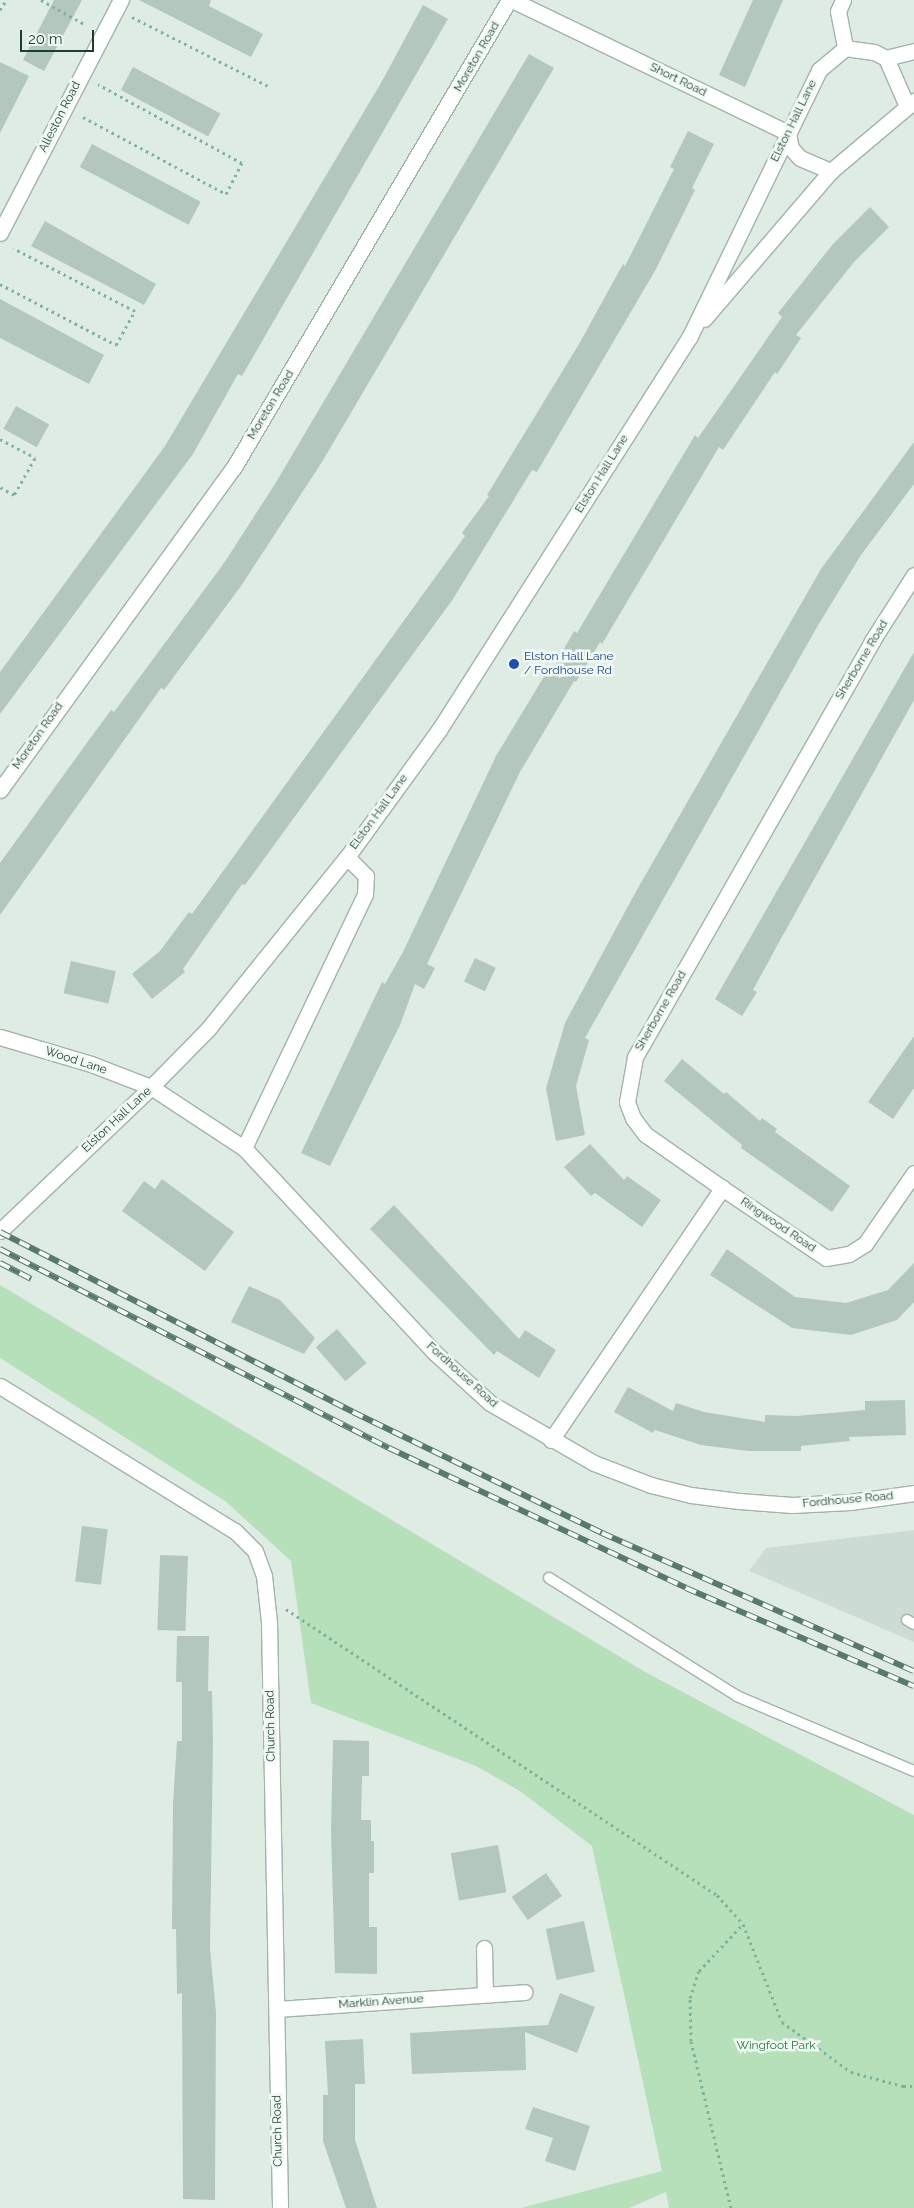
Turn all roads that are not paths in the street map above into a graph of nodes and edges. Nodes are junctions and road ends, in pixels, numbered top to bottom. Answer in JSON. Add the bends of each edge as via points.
{"nodes":[{"id":1,"x":511,"y":0,"type":"edge"},
{"id":2,"x":843,"y":0,"type":"edge"},
{"id":3,"x":119,"y":4,"type":"edge"},
{"id":4,"x":845,"y":48,"type":"junction"},
{"id":5,"x":914,"y":52,"type":"edge"},
{"id":6,"x":886,"y":58,"type":"junction"},
{"id":7,"x":911,"y":104,"type":"edge"},
{"id":8,"x":788,"y":133,"type":"junction"},
{"id":9,"x":831,"y":171,"type":"junction"},
{"id":10,"x":4,"y":240,"type":"edge"},
{"id":11,"x":689,"y":338,"type":"junction"},
{"id":12,"x":914,"y":575,"type":"edge"},
{"id":13,"x":0,"y":790,"type":"edge"},
{"id":14,"x":347,"y":857,"type":"junction"},
{"id":15,"x":0,"y":1037,"type":"edge"},
{"id":16,"x":151,"y":1087,"type":"junction"},
{"id":17,"x":244,"y":1148,"type":"junction"},
{"id":18,"x":914,"y":1173,"type":"edge"},
{"id":19,"x":722,"y":1188,"type":"junction"},
{"id":20,"x":0,"y":1231,"type":"edge"},
{"id":21,"x":0,"y":1386,"type":"edge"},
{"id":22,"x":552,"y":1440,"type":"junction"},
{"id":23,"x":914,"y":1493,"type":"edge"},
{"id":24,"x":549,"y":1578,"type":"dead end"},
{"id":25,"x":914,"y":1771,"type":"edge"},
{"id":26,"x":484,"y":1948,"type":"dead end"},
{"id":27,"x":524,"y":1992,"type":"dead end"},
{"id":28,"x":485,"y":1994,"type":"junction"},
{"id":29,"x":277,"y":2009,"type":"junction"},
{"id":30,"x":280,"y":2208,"type":"edge"}],
"edges":[{"from":1,"to":8,"type":"street","name":"Short Road"},
{"from":1,"to":13,"type":"street","name":"Moreton Road","via":[[234,467]]},
{"from":2,"to":4,"type":"street","via":[[838,11]]},
{"from":3,"to":10,"type":"street","name":"Alleston Road","via":[[65,107]]},
{"from":4,"to":6,"type":"street","via":[[874,52]]},
{"from":4,"to":8,"type":"street","name":"Elston Hall Lane","via":[[819,70]]},
{"from":5,"to":6,"type":"street"},
{"from":6,"to":7,"type":"street","name":"Elston Hall Lane"},
{"from":7,"to":9,"type":"street","name":"Elston Hall Lane"},
{"from":8,"to":9,"type":"street","via":[[791,148],[800,158]]},
{"from":8,"to":11,"type":"street","name":"Elston Hall Lane"},
{"from":9,"to":11,"type":"street","name":"Elston Hall Lane"},
{"from":11,"to":14,"type":"street","name":"Elston Hall Lane","via":[[450,714]]},
{"from":12,"to":19,"type":"street","name":"Sherborne Road","via":[[872,641],[635,1057],[627,1102],[633,1118],[645,1134]]},
{"from":14,"to":16,"type":"street","name":"Elston Hall Lane","via":[[208,1028]]},
{"from":14,"to":17,"type":"street","via":[[366,876],[365,894]]},
{"from":15,"to":16,"type":"street","name":"Wood Lane","via":[[90,1064]]},
{"from":16,"to":17,"type":"street","name":"Fordhouse Road"},
{"from":16,"to":20,"type":"street","name":"Elston Hall Lane"},
{"from":17,"to":22,"type":"street","name":"Fordhouse Road","via":[[434,1352],[490,1403]]},
{"from":18,"to":19,"type":"street","name":"Ringwood Road","via":[[865,1244],[849,1254],[826,1258]]},
{"from":19,"to":22,"type":"street"},
{"from":21,"to":29,"type":"street","name":"Church Road","via":[[235,1531],[255,1551],[264,1576],[266,1596]]},
{"from":22,"to":23,"type":"street","name":"Fordhouse Road","via":[[626,1476],[691,1495],[792,1505],[850,1502]]},
{"from":24,"to":25,"type":"lane","via":[[737,1696]]},
{"from":26,"to":28,"type":"street"},
{"from":27,"to":28,"type":"street","name":"Marklin Avenue"},
{"from":28,"to":29,"type":"street","name":"Marklin Avenue"},
{"from":29,"to":30,"type":"street","name":"Church Road"}]}
